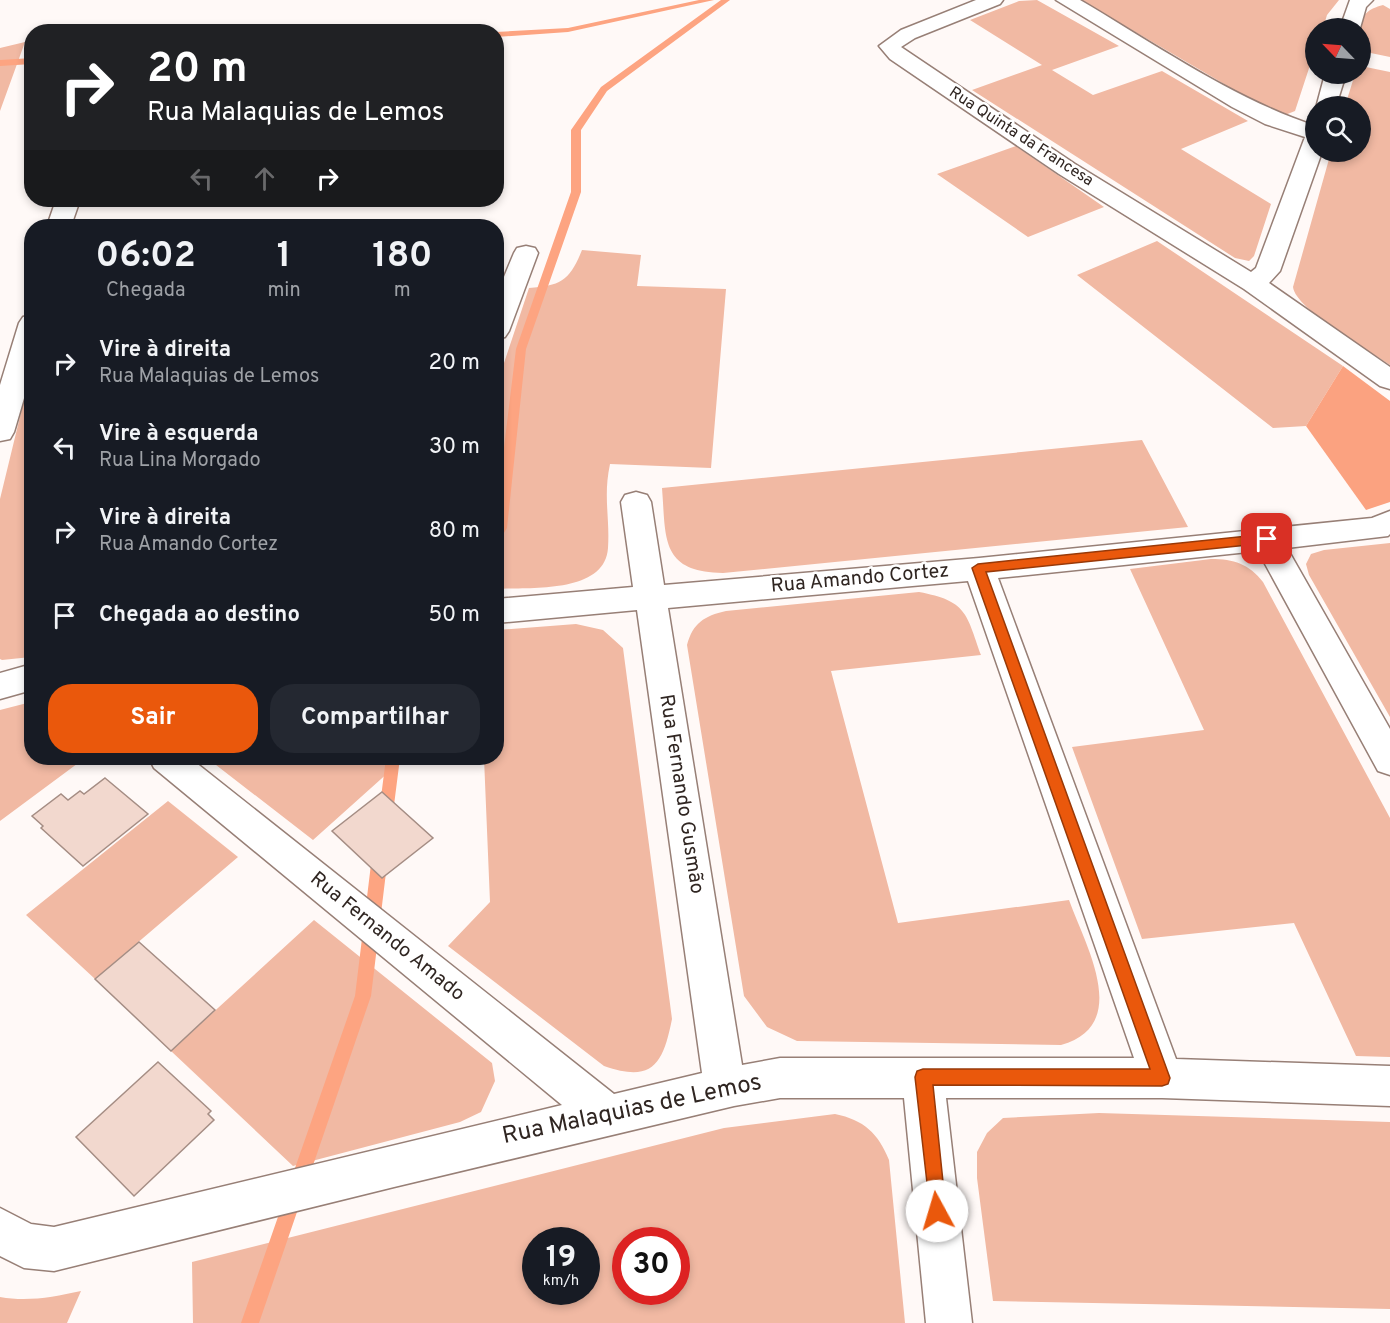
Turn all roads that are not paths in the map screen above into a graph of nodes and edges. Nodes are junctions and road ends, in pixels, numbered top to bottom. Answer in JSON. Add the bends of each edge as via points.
{"nodes":[{"id":1,"x":993,"y":0,"type":"edge"},
{"id":2,"x":1066,"y":0,"type":"edge"},
{"id":3,"x":1363,"y":0,"type":"edge"},
{"id":4,"x":1353,"y":18,"type":"edge"},
{"id":5,"x":1305,"y":130,"type":"edge"},
{"id":6,"x":1306,"y":162,"type":"edge"},
{"id":7,"x":526,"y":253,"type":"dead end"},
{"id":8,"x":1253,"y":284,"type":"junction"},
{"id":9,"x":504,"y":310,"type":"edge"},
{"id":10,"x":24,"y":350,"type":"edge"},
{"id":11,"x":1390,"y":380,"type":"edge"},
{"id":12,"x":0,"y":432,"type":"edge"},
{"id":13,"x":636,"y":502,"type":"dead end"},
{"id":14,"x":1390,"y":522,"type":"edge"},
{"id":15,"x":1267,"y":539,"type":"junction"},
{"id":16,"x":978,"y":568,"type":"junction"},
{"id":17,"x":651,"y":598,"type":"junction"},
{"id":18,"x":504,"y":610,"type":"edge"},
{"id":19,"x":24,"y":679,"type":"edge"},
{"id":20,"x":0,"y":686,"type":"edge"},
{"id":21,"x":1390,"y":761,"type":"edge"},
{"id":22,"x":175,"y":765,"type":"edge"},
{"id":23,"x":923,"y":1077,"type":"junction"},
{"id":24,"x":1162,"y":1078,"type":"junction"},
{"id":25,"x":725,"y":1086,"type":"junction"},
{"id":26,"x":1390,"y":1086,"type":"edge"},
{"id":27,"x":608,"y":1116,"type":"junction"},
{"id":28,"x":0,"y":1230,"type":"edge"},
{"id":29,"x":949,"y":1323,"type":"edge"}],
"edges":[{"from":1,"to":8,"type":"street","name":"Rua Quinta da Francesa","via":[[908,34],[889,46],[1067,169]]},
{"from":2,"to":5,"type":"street","via":[[1257,110]]},
{"from":3,"to":4,"type":"street","via":[[1357,4]]},
{"from":6,"to":8,"type":"street","via":[[1267,271]]},
{"from":7,"to":9,"type":"street"},
{"from":8,"to":11,"type":"street","name":"Rua Quinta da Francesa"},
{"from":10,"to":12,"type":"street"},
{"from":13,"to":17,"type":"street","name":"Rua Fernando Gusmão"},
{"from":14,"to":15,"type":"street","name":"Rua Amando Cortez","via":[[1377,528]]},
{"from":15,"to":16,"type":"street","name":"Rua Amando Cortez"},
{"from":15,"to":21,"type":"street"},
{"from":16,"to":17,"type":"street","name":"Rua Amando Cortez"},
{"from":16,"to":24,"type":"street"},
{"from":17,"to":18,"type":"street"},
{"from":17,"to":25,"type":"street","name":"Rua Fernando Gusmão"},
{"from":19,"to":20,"type":"street"},
{"from":22,"to":27,"type":"street","name":"Rua Fernando Amado"},
{"from":23,"to":24,"type":"street","name":"Rua Malaquias de Lemos"},
{"from":23,"to":25,"type":"street","name":"Rua Malaquias de Lemos","via":[[780,1078]]},
{"from":23,"to":29,"type":"street"},
{"from":24,"to":26,"type":"street","name":"Rua Malaquias de Lemos"},
{"from":25,"to":27,"type":"street","name":"Rua Malaquias de Lemos"},
{"from":27,"to":28,"type":"street","name":"Rua Malaquias de Lemos","via":[[482,1143],[54,1249],[24,1246]]}]}
